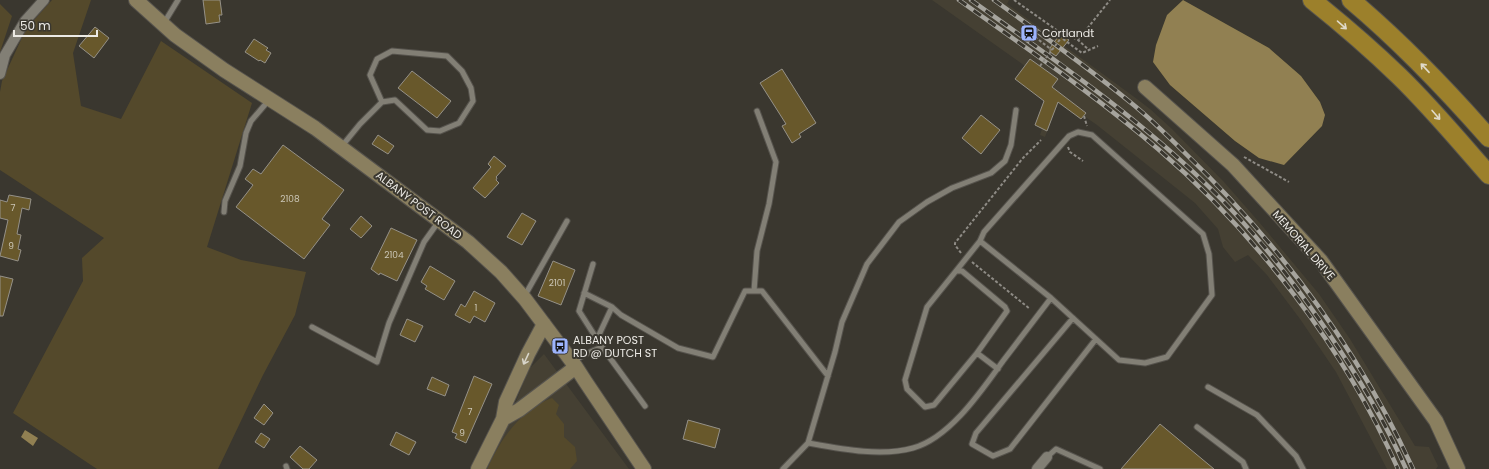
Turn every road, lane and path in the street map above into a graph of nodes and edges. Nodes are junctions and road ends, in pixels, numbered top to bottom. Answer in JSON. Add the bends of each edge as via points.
{"nodes":[{"id":1,"x":44,"y":0,"type":"edge"},
{"id":2,"x":136,"y":0,"type":"edge"},
{"id":3,"x":178,"y":0,"type":"edge"},
{"id":4,"x":1014,"y":0,"type":"edge"},
{"id":5,"x":1110,"y":0,"type":"edge"},
{"id":6,"x":1312,"y":0,"type":"edge"},
{"id":7,"x":1351,"y":0,"type":"edge"},
{"id":8,"x":163,"y":24,"type":"junction"},
{"id":9,"x":1058,"y":31,"type":"junction"},
{"id":10,"x":1031,"y":34,"type":"dead end"},
{"id":11,"x":1060,"y":37,"type":"junction"},
{"id":12,"x":1078,"y":40,"type":"junction"},
{"id":13,"x":1098,"y":46,"type":"dead end"},
{"id":14,"x":1052,"y":50,"type":"junction"},
{"id":15,"x":1089,"y":50,"type":"junction"},
{"id":16,"x":1040,"y":66,"type":"dead end"},
{"id":17,"x":0,"y":74,"type":"edge"},
{"id":18,"x":1145,"y":87,"type":"dead end"},
{"id":19,"x":270,"y":99,"type":"junction"},
{"id":20,"x":382,"y":102,"type":"junction"},
{"id":21,"x":1016,"y":110,"type":"dead end"},
{"id":22,"x":757,"y":111,"type":"dead end"},
{"id":23,"x":1084,"y":116,"type":"dead end"},
{"id":24,"x":1087,"y":127,"type":"dead end"},
{"id":25,"x":1489,"y":138,"type":"edge"},
{"id":26,"x":1041,"y":140,"type":"dead end"},
{"id":27,"x":341,"y":147,"type":"junction"},
{"id":28,"x":1070,"y":152,"type":"dead end"},
{"id":29,"x":1242,"y":156,"type":"dead end"},
{"id":30,"x":1083,"y":161,"type":"dead end"},
{"id":31,"x":1489,"y":175,"type":"edge"},
{"id":32,"x":1289,"y":182,"type":"dead end"},
{"id":33,"x":224,"y":212,"type":"dead end"},
{"id":34,"x":440,"y":220,"type":"junction"},
{"id":35,"x":567,"y":221,"type":"dead end"},
{"id":36,"x":980,"y":241,"type":"junction"},
{"id":37,"x":961,"y":253,"type":"dead end"},
{"id":38,"x":971,"y":262,"type":"dead end"},
{"id":39,"x":593,"y":264,"type":"dead end"},
{"id":40,"x":956,"y":271,"type":"junction"},
{"id":41,"x":754,"y":291,"type":"junction"},
{"id":42,"x":584,"y":293,"type":"junction"},
{"id":43,"x":524,"y":298,"type":"junction"},
{"id":44,"x":1051,"y":298,"type":"junction"},
{"id":45,"x":612,"y":308,"type":"junction"},
{"id":46,"x":1030,"y":309,"type":"dead end"},
{"id":47,"x":1073,"y":318,"type":"junction"},
{"id":48,"x":544,"y":324,"type":"junction"},
{"id":49,"x":312,"y":326,"type":"dead end"},
{"id":50,"x":597,"y":339,"type":"junction"},
{"id":51,"x":1096,"y":339,"type":"junction"},
{"id":52,"x":602,"y":347,"type":"junction"},
{"id":53,"x":977,"y":353,"type":"junction"},
{"id":54,"x":574,"y":364,"type":"junction"},
{"id":55,"x":998,"y":369,"type":"junction"},
{"id":56,"x":828,"y":376,"type":"junction"},
{"id":57,"x":1208,"y":388,"type":"dead end"},
{"id":58,"x":645,"y":406,"type":"dead end"},
{"id":59,"x":503,"y":419,"type":"junction"},
{"id":60,"x":1197,"y":427,"type":"dead end"},
{"id":61,"x":808,"y":443,"type":"junction"},
{"id":62,"x":1047,"y":457,"type":"joint"},
{"id":63,"x":478,"y":469,"type":"edge"},
{"id":64,"x":644,"y":469,"type":"edge"},
{"id":65,"x":783,"y":469,"type":"edge"},
{"id":66,"x":1036,"y":469,"type":"edge"},
{"id":67,"x":1100,"y":469,"type":"edge"},
{"id":68,"x":1246,"y":469,"type":"edge"},
{"id":69,"x":1303,"y":469,"type":"edge"},
{"id":70,"x":1458,"y":469,"type":"edge"}],
"edges":[{"from":1,"to":17,"type":"street","via":[[25,21],[5,55]]},
{"from":2,"to":8,"type":"street","name":"ALBANY POST ROAD"},
{"from":3,"to":8,"type":"lane"},
{"from":4,"to":9,"type":"path"},
{"from":5,"to":12,"type":"path"},
{"from":6,"to":31,"type":"highway","one_way":true,"via":[[1368,46],[1400,77]]},
{"from":25,"to":7,"type":"highway","one_way":true,"via":[[1417,60]]},
{"from":8,"to":19,"type":"street","name":"ALBANY POST ROAD","via":[[224,70]]},
{"from":9,"to":11,"type":"path"},
{"from":9,"to":12,"type":"path"},
{"from":10,"to":14,"type":"path"},
{"from":11,"to":14,"type":"path","bridge":true},
{"from":11,"to":15,"type":"path","via":[[1082,53]]},
{"from":12,"to":15,"type":"path"},
{"from":13,"to":15,"type":"path"},
{"from":14,"to":16,"type":"path","bridge":true},
{"from":18,"to":70,"type":"street","name":"MEMORIAL DRIVE","via":[[1233,165],[1321,261],[1436,420]]},
{"from":19,"to":27,"type":"street","name":"ALBANY POST ROAD"},
{"from":19,"to":33,"type":"lane","via":[[251,121],[246,133],[240,166]]},
{"from":20,"to":20,"type":"lane","via":[[395,100],[427,130],[440,131],[459,123],[473,101],[471,88],[462,71],[447,56],[392,51],[377,59],[370,75]]},
{"from":20,"to":27,"type":"lane"},
{"from":21,"to":56,"type":"lane","via":[[1011,145],[1005,161],[991,173],[952,188],[899,222],[867,264],[842,322]]},
{"from":22,"to":41,"type":"lane","via":[[776,162],[757,251]]},
{"from":23,"to":24,"type":"path"},
{"from":26,"to":37,"type":"path","via":[[1022,158],[955,242],[954,246]]},
{"from":27,"to":34,"type":"street","name":"ALBANY POST ROAD"},
{"from":28,"to":30,"type":"path"},
{"from":29,"to":32,"type":"path"},
{"from":34,"to":43,"type":"street","name":"ALBANY POST ROAD","via":[[501,272]]},
{"from":34,"to":49,"type":"lane","via":[[424,242],[389,323],[377,362]]},
{"from":35,"to":43,"type":"lane"},
{"from":36,"to":40,"type":"lane"},
{"from":36,"to":44,"type":"lane"},
{"from":36,"to":51,"type":"lane","via":[[984,232],[1069,136],[1078,132],[1092,135],[1203,234],[1209,254],[1212,296],[1167,357],[1145,363],[1119,360]]},
{"from":38,"to":46,"type":"path"},
{"from":39,"to":42,"type":"lane"},
{"from":40,"to":53,"type":"lane","via":[[962,271],[1007,311]]},
{"from":40,"to":53,"type":"lane","via":[[927,306],[905,380],[907,389],[925,407],[934,405]]},
{"from":41,"to":45,"type":"lane","via":[[745,291],[714,357],[678,348]]},
{"from":41,"to":56,"type":"lane","via":[[762,291]]},
{"from":42,"to":45,"type":"lane"},
{"from":42,"to":50,"type":"lane","via":[[579,311]]},
{"from":43,"to":48,"type":"street","name":"ALBANY POST ROAD"},
{"from":44,"to":47,"type":"lane"},
{"from":44,"to":55,"type":"lane"},
{"from":45,"to":50,"type":"lane"},
{"from":47,"to":51,"type":"lane"},
{"from":47,"to":51,"type":"lane","via":[[976,433],[972,444],[993,456],[1010,449]]},
{"from":48,"to":54,"type":"street","name":"ALBANY POST ROAD"},
{"from":48,"to":59,"type":"street","one_way":true,"via":[[506,402]]},
{"from":50,"to":52,"type":"lane"},
{"from":52,"to":54,"type":"lane","via":[[588,352]]},
{"from":52,"to":58,"type":"lane"},
{"from":53,"to":55,"type":"lane"},
{"from":54,"to":59,"type":"street","via":[[519,410]]},
{"from":54,"to":64,"type":"street","name":"ALBANY POST ROAD"},
{"from":55,"to":61,"type":"lane","via":[[972,403],[940,435],[914,448],[886,452],[839,449]]},
{"from":56,"to":61,"type":"lane"},
{"from":57,"to":69,"type":"lane","via":[[1257,415],[1296,456]]},
{"from":59,"to":63,"type":"street"},
{"from":60,"to":68,"type":"lane","via":[[1243,462]]},
{"from":61,"to":65,"type":"lane"},
{"from":62,"to":66,"type":"street"},
{"from":62,"to":67,"type":"lane","via":[[1056,450]]}]}
